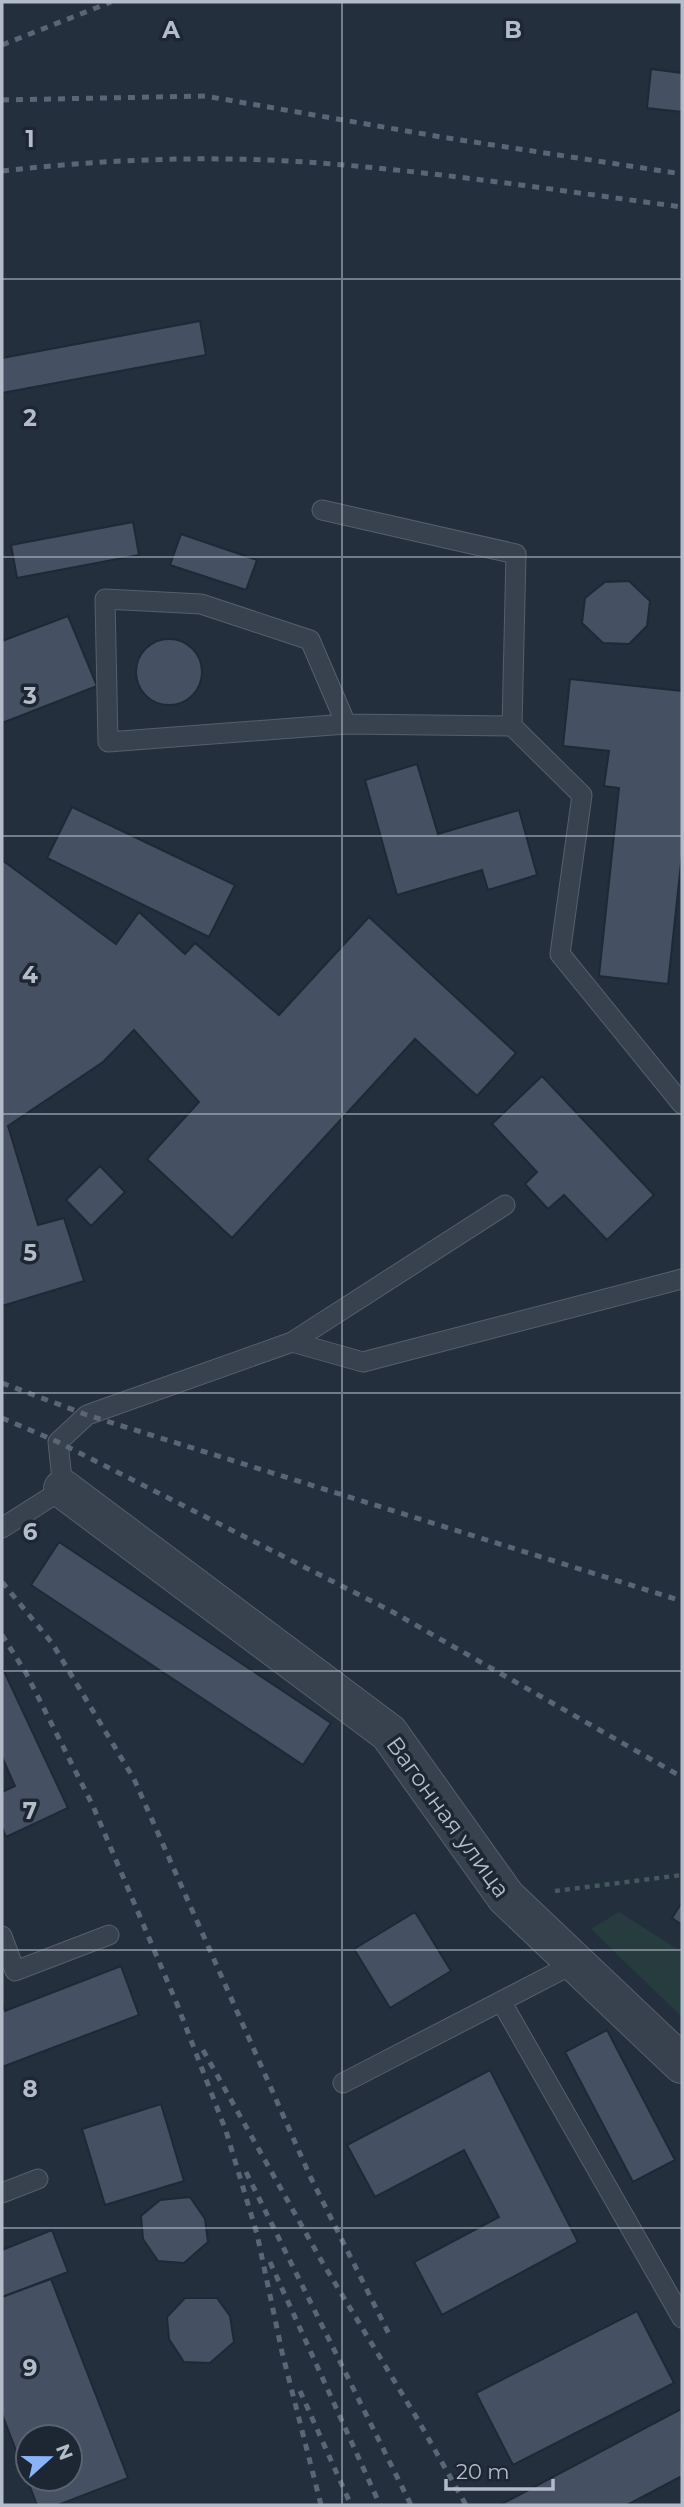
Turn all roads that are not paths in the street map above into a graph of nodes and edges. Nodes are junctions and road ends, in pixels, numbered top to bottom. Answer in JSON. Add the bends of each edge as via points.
{"nodes":[{"id":1,"x":322,"y":510,"type":"dead end"},
{"id":2,"x":346,"y":724,"type":"junction"},
{"id":3,"x":512,"y":726,"type":"junction"},
{"id":4,"x":682,"y":1104,"type":"edge"},
{"id":5,"x":505,"y":1205,"type":"dead end"},
{"id":6,"x":682,"y":1279,"type":"edge"},
{"id":7,"x":292,"y":1342,"type":"junction"},
{"id":8,"x":63,"y":1489,"type":"junction"},
{"id":9,"x":2,"y":1528,"type":"edge"},
{"id":10,"x":109,"y":1935,"type":"dead end"},
{"id":11,"x":2,"y":1936,"type":"edge"},
{"id":12,"x":575,"y":1963,"type":"junction"},
{"id":13,"x":501,"y":2001,"type":"junction"},
{"id":14,"x":682,"y":2064,"type":"edge"},
{"id":15,"x":343,"y":2083,"type":"dead end"},
{"id":16,"x":38,"y":2179,"type":"dead end"},
{"id":17,"x":2,"y":2193,"type":"edge"},
{"id":18,"x":682,"y":2318,"type":"edge"}],
"edges":[{"from":1,"to":3,"type":"lane","via":[[516,554]]},
{"from":2,"to":2,"type":"lane","via":[[108,742],[106,599],[201,604],[310,640]]},
{"from":2,"to":3,"type":"lane"},
{"from":3,"to":4,"type":"lane","via":[[582,795],[560,954]]},
{"from":5,"to":7,"type":"lane"},
{"from":6,"to":7,"type":"lane","via":[[363,1362]]},
{"from":7,"to":8,"type":"lane","via":[[87,1415],[58,1442]]},
{"from":8,"to":9,"type":"lane"},
{"from":8,"to":12,"type":"street","name":"Вагонная улица","via":[[389,1733],[506,1897]]},
{"from":10,"to":11,"type":"lane","via":[[15,1971]]},
{"from":12,"to":13,"type":"lane"},
{"from":12,"to":14,"type":"street","name":"Вагонная улица"},
{"from":13,"to":15,"type":"lane"},
{"from":13,"to":18,"type":"lane"},
{"from":16,"to":17,"type":"lane"}]}
